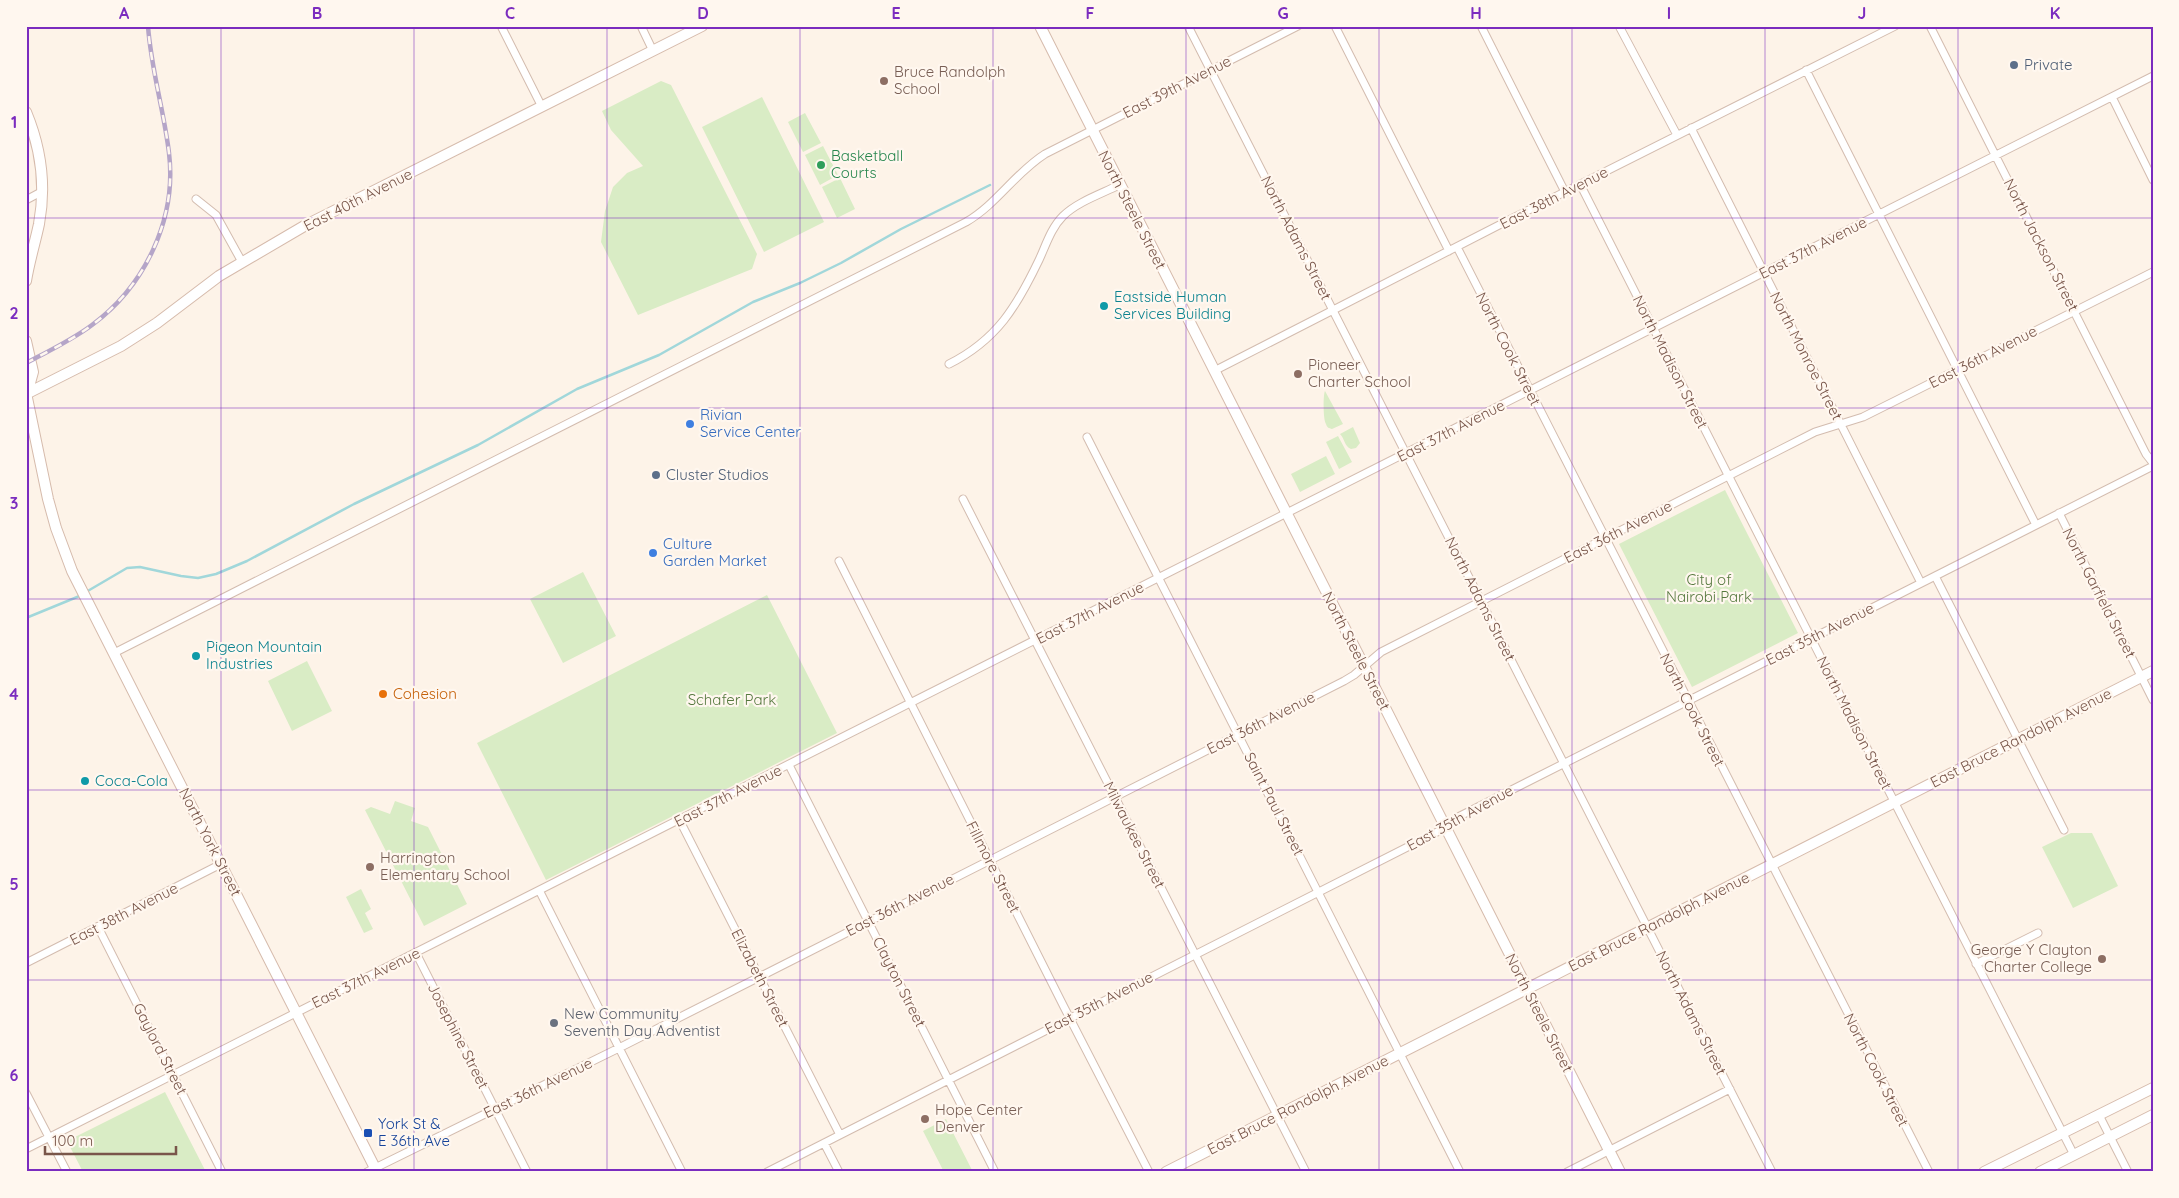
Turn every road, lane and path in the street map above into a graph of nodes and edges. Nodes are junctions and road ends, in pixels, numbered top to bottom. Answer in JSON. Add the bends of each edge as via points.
{"nodes":[{"id":1,"x":501,"y":26,"type":"edge"},
{"id":2,"x":641,"y":26,"type":"edge"},
{"id":3,"x":702,"y":26,"type":"edge"},
{"id":4,"x":1040,"y":26,"type":"edge"},
{"id":5,"x":1188,"y":26,"type":"edge"},
{"id":6,"x":1298,"y":26,"type":"edge"},
{"id":7,"x":1334,"y":26,"type":"edge"},
{"id":8,"x":1481,"y":26,"type":"edge"},
{"id":9,"x":1619,"y":26,"type":"edge"},
{"id":10,"x":1895,"y":26,"type":"edge"},
{"id":11,"x":1930,"y":26,"type":"edge"},
{"id":12,"x":653,"y":51,"type":"junction"},
{"id":13,"x":1806,"y":70,"type":"junction"},
{"id":14,"x":1210,"y":71,"type":"junction"},
{"id":15,"x":2153,"y":76,"type":"edge"},
{"id":16,"x":2112,"y":97,"type":"junction"},
{"id":17,"x":542,"y":107,"type":"junction"},
{"id":18,"x":26,"y":112,"type":"edge"},
{"id":19,"x":1090,"y":126,"type":"junction"},
{"id":20,"x":1691,"y":128,"type":"junction"},
{"id":21,"x":1677,"y":135,"type":"junction"},
{"id":22,"x":1996,"y":156,"type":"junction"},
{"id":23,"x":2153,"y":180,"type":"edge"},
{"id":24,"x":1580,"y":184,"type":"junction"},
{"id":25,"x":1119,"y":185,"type":"junction"},
{"id":26,"x":42,"y":192,"type":"junction"},
{"id":27,"x":1565,"y":192,"type":"junction"},
{"id":28,"x":196,"y":199,"type":"dead end"},
{"id":29,"x":26,"y":200,"type":"edge"},
{"id":30,"x":1880,"y":214,"type":"junction"},
{"id":31,"x":1457,"y":247,"type":"junction"},
{"id":32,"x":1448,"y":251,"type":"junction"},
{"id":33,"x":242,"y":262,"type":"junction"},
{"id":34,"x":2153,"y":272,"type":"edge"},
{"id":35,"x":1764,"y":273,"type":"junction"},
{"id":36,"x":26,"y":281,"type":"edge"},
{"id":37,"x":1333,"y":311,"type":"junction"},
{"id":38,"x":2074,"y":311,"type":"junction"},
{"id":39,"x":1654,"y":329,"type":"junction"},
{"id":40,"x":26,"y":341,"type":"edge"},
{"id":41,"x":949,"y":364,"type":"dead end"},
{"id":42,"x":1958,"y":370,"type":"junction"},
{"id":43,"x":1214,"y":372,"type":"junction"},
{"id":44,"x":1530,"y":391,"type":"junction"},
{"id":45,"x":27,"y":394,"type":"edge"},
{"id":46,"x":1840,"y":424,"type":"junction"},
{"id":47,"x":1087,"y":437,"type":"dead end"},
{"id":48,"x":1406,"y":453,"type":"junction"},
{"id":49,"x":2153,"y":465,"type":"edge"},
{"id":50,"x":1728,"y":476,"type":"junction"},
{"id":51,"x":963,"y":499,"type":"dead end"},
{"id":52,"x":2060,"y":513,"type":"junction"},
{"id":53,"x":1287,"y":514,"type":"junction"},
{"id":54,"x":2036,"y":525,"type":"junction"},
{"id":55,"x":1605,"y":539,"type":"junction"},
{"id":56,"x":839,"y":561,"type":"dead end"},
{"id":57,"x":1935,"y":576,"type":"junction"},
{"id":58,"x":1159,"y":578,"type":"junction"},
{"id":59,"x":1920,"y":583,"type":"junction"},
{"id":60,"x":1482,"y":602,"type":"junction"},
{"id":61,"x":1811,"y":639,"type":"junction"},
{"id":62,"x":1035,"y":641,"type":"junction"},
{"id":63,"x":114,"y":653,"type":"junction"},
{"id":64,"x":1365,"y":667,"type":"junction"},
{"id":65,"x":2153,"y":671,"type":"edge"},
{"id":66,"x":2142,"y":677,"type":"junction"},
{"id":67,"x":2153,"y":700,"type":"edge"},
{"id":68,"x":1688,"y":701,"type":"junction"},
{"id":69,"x":910,"y":704,"type":"junction"},
{"id":70,"x":1238,"y":734,"type":"junction"},
{"id":71,"x":2018,"y":740,"type":"junction"},
{"id":72,"x":1564,"y":763,"type":"junction"},
{"id":73,"x":789,"y":765,"type":"junction"},
{"id":74,"x":1115,"y":797,"type":"junction"},
{"id":75,"x":1894,"y":802,"type":"junction"},
{"id":76,"x":680,"y":821,"type":"junction"},
{"id":77,"x":1444,"y":828,"type":"junction"},
{"id":78,"x":2064,"y":830,"type":"dead end"},
{"id":79,"x":990,"y":860,"type":"junction"},
{"id":80,"x":221,"y":864,"type":"junction"},
{"id":81,"x":1771,"y":865,"type":"junction"},
{"id":82,"x":540,"y":892,"type":"junction"},
{"id":83,"x":1318,"y":892,"type":"junction"},
{"id":84,"x":868,"y":921,"type":"junction"},
{"id":85,"x":98,"y":927,"type":"junction"},
{"id":86,"x":1647,"y":928,"type":"junction"},
{"id":87,"x":2038,"y":933,"type":"dead end"},
{"id":88,"x":416,"y":953,"type":"junction"},
{"id":89,"x":1194,"y":955,"type":"junction"},
{"id":90,"x":26,"y":963,"type":"edge"},
{"id":91,"x":1976,"y":964,"type":"junction"},
{"id":92,"x":759,"y":977,"type":"junction"},
{"id":93,"x":1526,"y":989,"type":"junction"},
{"id":94,"x":296,"y":1012,"type":"junction"},
{"id":95,"x":1070,"y":1018,"type":"junction"},
{"id":96,"x":619,"y":1048,"type":"junction"},
{"id":97,"x":1400,"y":1053,"type":"junction"},
{"id":98,"x":173,"y":1075,"type":"junction"},
{"id":99,"x":948,"y":1080,"type":"junction"},
{"id":100,"x":2153,"y":1088,"type":"edge"},
{"id":101,"x":1730,"y":1089,"type":"junction"},
{"id":102,"x":26,"y":1093,"type":"edge"},
{"id":103,"x":496,"y":1109,"type":"junction"},
{"id":104,"x":2099,"y":1115,"type":"junction"},
{"id":105,"x":2153,"y":1115,"type":"edge"},
{"id":106,"x":1277,"y":1116,"type":"junction"},
{"id":107,"x":2063,"y":1133,"type":"junction"},
{"id":108,"x":840,"y":1135,"type":"junction"},
{"id":109,"x":2110,"y":1136,"type":"junction"},
{"id":110,"x":49,"y":1138,"type":"junction"},
{"id":111,"x":824,"y":1143,"type":"junction"},
{"id":112,"x":26,"y":1150,"type":"edge"},
{"id":113,"x":1609,"y":1150,"type":"junction"},
{"id":114,"x":2074,"y":1155,"type":"junction"},
{"id":115,"x":373,"y":1170,"type":"edge"},
{"id":116,"x":66,"y":1172,"type":"edge"},
{"id":117,"x":222,"y":1172,"type":"edge"},
{"id":118,"x":527,"y":1172,"type":"edge"},
{"id":119,"x":682,"y":1172,"type":"edge"},
{"id":120,"x":767,"y":1172,"type":"edge"},
{"id":121,"x":839,"y":1172,"type":"edge"},
{"id":122,"x":995,"y":1172,"type":"edge"},
{"id":123,"x":1149,"y":1172,"type":"edge"},
{"id":124,"x":1166,"y":1172,"type":"edge"},
{"id":125,"x":1306,"y":1172,"type":"edge"},
{"id":126,"x":1460,"y":1172,"type":"edge"},
{"id":127,"x":1567,"y":1172,"type":"edge"},
{"id":128,"x":1620,"y":1172,"type":"edge"},
{"id":129,"x":1772,"y":1172,"type":"edge"},
{"id":130,"x":1928,"y":1172,"type":"edge"},
{"id":131,"x":1984,"y":1172,"type":"edge"},
{"id":132,"x":2040,"y":1172,"type":"edge"},
{"id":133,"x":2128,"y":1172,"type":"edge"}],
"edges":[{"from":1,"to":17,"type":"street"},
{"from":2,"to":12,"type":"street"},
{"from":3,"to":12,"type":"street","name":"East 40th Avenue"},
{"from":4,"to":19,"type":"street","name":"North Steele Street"},
{"from":5,"to":14,"type":"street","name":"North Adams Street"},
{"from":6,"to":14,"type":"street","name":"East 39th Avenue"},
{"from":7,"to":32,"type":"street"},
{"from":8,"to":27,"type":"street"},
{"from":9,"to":21,"type":"street"},
{"from":10,"to":13,"type":"street","name":"East 38th Avenue"},
{"from":11,"to":22,"type":"street","name":"North Jackson Street"},
{"from":12,"to":17,"type":"street","name":"East 40th Avenue"},
{"from":13,"to":20,"type":"street","name":"East 38th Avenue"},
{"from":13,"to":30,"type":"street"},
{"from":14,"to":19,"type":"street","name":"East 39th Avenue"},
{"from":14,"to":37,"type":"street","name":"North Adams Street"},
{"from":15,"to":16,"type":"street","name":"East 37th Avenue"},
{"from":16,"to":22,"type":"street","name":"East 37th Avenue"},
{"from":16,"to":23,"type":"street"},
{"from":17,"to":33,"type":"street","name":"East 40th Avenue","via":[[306,225]]},
{"from":18,"to":26,"type":"street","via":[[38,145]]},
{"from":19,"to":25,"type":"street","name":"North Steele Street"},
{"from":19,"to":63,"type":"street","name":"East 39th Avenue","via":[[1029,165],[994,202],[966,222]]},
{"from":20,"to":21,"type":"street","name":"East 38th Avenue"},
{"from":20,"to":35,"type":"street","name":"North Monroe Street"},
{"from":21,"to":24,"type":"street","name":"East 38th Avenue"},
{"from":22,"to":30,"type":"street","name":"East 37th Avenue"},
{"from":22,"to":38,"type":"street","name":"North Jackson Street"},
{"from":24,"to":27,"type":"street","name":"East 38th Avenue"},
{"from":24,"to":39,"type":"street","name":"North Madison Street"},
{"from":25,"to":41,"type":"street","via":[[1064,215],[1052,231],[1010,313],[985,341]]},
{"from":25,"to":43,"type":"street","name":"North Steele Street"},
{"from":26,"to":29,"type":"street"},
{"from":26,"to":36,"type":"street","via":[[40,218]]},
{"from":27,"to":31,"type":"street","name":"East 38th Avenue"},
{"from":28,"to":33,"type":"street","via":[[216,215]]},
{"from":30,"to":35,"type":"street","name":"East 37th Avenue"},
{"from":30,"to":42,"type":"street"},
{"from":31,"to":32,"type":"street","name":"East 38th Avenue"},
{"from":31,"to":44,"type":"street","name":"North Cook Street"},
{"from":32,"to":37,"type":"street","name":"East 38th Avenue"},
{"from":33,"to":45,"type":"street","name":"East 40th Avenue","via":[[143,332]]},
{"from":34,"to":38,"type":"street","name":"East 36th Avenue"},
{"from":35,"to":39,"type":"street","name":"East 37th Avenue"},
{"from":35,"to":46,"type":"street","name":"North Monroe Street"},
{"from":37,"to":43,"type":"street","name":"East 38th Avenue"},
{"from":37,"to":48,"type":"street","name":"North Adams Street"},
{"from":38,"to":42,"type":"street","name":"East 36th Avenue"},
{"from":38,"to":49,"type":"street","name":"North Jackson Street"},
{"from":39,"to":44,"type":"street","name":"East 37th Avenue"},
{"from":39,"to":50,"type":"street","name":"North Madison Street"},
{"from":40,"to":45,"type":"street","via":[[33,372]]},
{"from":42,"to":46,"type":"street","name":"East 36th Avenue","via":[[1863,417]]},
{"from":42,"to":54,"type":"street"},
{"from":43,"to":53,"type":"street","name":"North Steele Street"},
{"from":44,"to":48,"type":"street","name":"East 37th Avenue"},
{"from":44,"to":55,"type":"street","name":"North Cook Street"},
{"from":45,"to":63,"type":"street","name":"North York Street","via":[[50,507],[72,571]]},
{"from":46,"to":50,"type":"street","name":"East 36th Avenue","via":[[1815,432]]},
{"from":46,"to":59,"type":"street","name":"North Monroe Street"},
{"from":47,"to":58,"type":"street","name":"Saint Paul Street"},
{"from":48,"to":53,"type":"street","name":"East 37th Avenue"},
{"from":48,"to":60,"type":"street","name":"North Adams Street"},
{"from":49,"to":52,"type":"street","name":"East 35th Avenue"},
{"from":50,"to":55,"type":"street","name":"East 36th Avenue"},
{"from":50,"to":61,"type":"street","name":"North Madison Street"},
{"from":51,"to":62,"type":"street","name":"Milwaukee Street"},
{"from":52,"to":54,"type":"street","name":"East 35th Avenue"},
{"from":52,"to":66,"type":"street","name":"North Garfield Street"},
{"from":53,"to":58,"type":"street","name":"East 37th Avenue"},
{"from":53,"to":64,"type":"street","name":"North Steele Street"},
{"from":54,"to":57,"type":"street","name":"East 35th Avenue"},
{"from":55,"to":60,"type":"street","name":"East 36th Avenue"},
{"from":55,"to":68,"type":"street","name":"North Cook Street"},
{"from":56,"to":69,"type":"street","name":"Fillmore Street"},
{"from":57,"to":59,"type":"street","name":"East 35th Avenue"},
{"from":57,"to":71,"type":"street"},
{"from":58,"to":62,"type":"street","name":"East 37th Avenue"},
{"from":58,"to":70,"type":"street","name":"Saint Paul Street"},
{"from":59,"to":61,"type":"street","name":"East 35th Avenue"},
{"from":60,"to":64,"type":"street","name":"East 36th Avenue","via":[[1382,652]]},
{"from":60,"to":72,"type":"street","name":"North Adams Street"},
{"from":61,"to":68,"type":"street","name":"East 35th Avenue"},
{"from":61,"to":75,"type":"street","name":"North Madison Street"},
{"from":62,"to":69,"type":"street","name":"East 37th Avenue"},
{"from":62,"to":74,"type":"street","name":"Milwaukee Street"},
{"from":63,"to":80,"type":"street","name":"North York Street"},
{"from":64,"to":70,"type":"street","name":"East 36th Avenue","via":[[1344,681]]},
{"from":64,"to":77,"type":"street","name":"North Steele Street"},
{"from":65,"to":66,"type":"street","name":"East Bruce Randolph Avenue"},
{"from":66,"to":67,"type":"street","name":"North Garfield Street"},
{"from":66,"to":71,"type":"street","name":"East Bruce Randolph Avenue"},
{"from":68,"to":72,"type":"street","name":"East 35th Avenue"},
{"from":68,"to":81,"type":"street","name":"North Cook Street"},
{"from":69,"to":73,"type":"street","name":"East 37th Avenue"},
{"from":69,"to":79,"type":"street","name":"Fillmore Street"},
{"from":70,"to":74,"type":"street","name":"East 36th Avenue"},
{"from":70,"to":83,"type":"street","name":"Saint Paul Street"},
{"from":71,"to":75,"type":"street","name":"East Bruce Randolph Avenue"},
{"from":71,"to":78,"type":"street"},
{"from":72,"to":77,"type":"street","name":"East 35th Avenue","via":[[1456,818]]},
{"from":72,"to":86,"type":"street","name":"North Adams Street"},
{"from":73,"to":76,"type":"street","name":"East 37th Avenue"},
{"from":73,"to":84,"type":"street","name":"Clayton Street"},
{"from":74,"to":79,"type":"street","name":"East 36th Avenue"},
{"from":74,"to":89,"type":"street","name":"Milwaukee Street"},
{"from":75,"to":81,"type":"street","name":"East Bruce Randolph Avenue"},
{"from":75,"to":91,"type":"street","name":"North Madison Street"},
{"from":76,"to":82,"type":"street","name":"East 37th Avenue"},
{"from":76,"to":92,"type":"street","name":"Elizabeth Street"},
{"from":77,"to":83,"type":"street","name":"East 35th Avenue"},
{"from":77,"to":93,"type":"street","name":"North Steele Street"},
{"from":79,"to":84,"type":"street","name":"East 36th Avenue"},
{"from":79,"to":95,"type":"street","name":"Fillmore Street"},
{"from":80,"to":85,"type":"street","name":"East 38th Avenue"},
{"from":80,"to":94,"type":"street","name":"North York Street"},
{"from":81,"to":86,"type":"street","name":"East Bruce Randolph Avenue"},
{"from":81,"to":130,"type":"street","name":"North Cook Street"},
{"from":82,"to":88,"type":"street","name":"East 37th Avenue"},
{"from":82,"to":96,"type":"street"},
{"from":83,"to":89,"type":"street","name":"East 35th Avenue"},
{"from":83,"to":97,"type":"street","name":"Saint Paul Street"},
{"from":84,"to":92,"type":"street","name":"East 36th Avenue"},
{"from":84,"to":99,"type":"street","name":"Clayton Street"},
{"from":85,"to":90,"type":"street","name":"East 38th Avenue"},
{"from":85,"to":98,"type":"street","name":"Gaylord Street"},
{"from":86,"to":93,"type":"street","name":"East Bruce Randolph Avenue"},
{"from":86,"to":101,"type":"street","name":"North Adams Street"},
{"from":87,"to":91,"type":"street"},
{"from":88,"to":94,"type":"street","name":"East 37th Avenue"},
{"from":88,"to":103,"type":"street","name":"Josephine Street"},
{"from":89,"to":95,"type":"street","name":"East 35th Avenue"},
{"from":89,"to":106,"type":"street","name":"Milwaukee Street"},
{"from":91,"to":107,"type":"street","name":"North Madison Street"},
{"from":92,"to":96,"type":"street","name":"East 36th Avenue"},
{"from":92,"to":108,"type":"street","name":"Elizabeth Street"},
{"from":93,"to":97,"type":"street","name":"East Bruce Randolph Avenue"},
{"from":93,"to":113,"type":"street","name":"North Steele Street"},
{"from":94,"to":98,"type":"street","name":"East 37th Avenue"},
{"from":94,"to":115,"type":"street","name":"North York Street"},
{"from":95,"to":99,"type":"street","name":"East 35th Avenue"},
{"from":95,"to":123,"type":"street","name":"Fillmore Street"},
{"from":96,"to":103,"type":"street","name":"East 36th Avenue"},
{"from":96,"to":119,"type":"street"},
{"from":97,"to":106,"type":"street","name":"East Bruce Randolph Avenue"},
{"from":97,"to":126,"type":"street","name":"Saint Paul Street"},
{"from":98,"to":110,"type":"street","name":"East 37th Avenue"},
{"from":98,"to":117,"type":"street","name":"Gaylord Street"},
{"from":99,"to":108,"type":"street","name":"East 35th Avenue"},
{"from":99,"to":122,"type":"street","name":"Clayton Street"},
{"from":100,"to":104,"type":"street"},
{"from":101,"to":113,"type":"street"},
{"from":101,"to":129,"type":"street","name":"North Adams Street"},
{"from":102,"to":110,"type":"street"},
{"from":103,"to":115,"type":"street","name":"East 36th Avenue"},
{"from":103,"to":118,"type":"street","name":"Josephine Street"},
{"from":104,"to":107,"type":"street"},
{"from":104,"to":109,"type":"street"},
{"from":105,"to":109,"type":"street"},
{"from":106,"to":124,"type":"street","name":"East Bruce Randolph Avenue"},
{"from":106,"to":125,"type":"street","name":"Milwaukee Street"},
{"from":107,"to":114,"type":"street","name":"North Madison Street"},
{"from":107,"to":131,"type":"street"},
{"from":108,"to":111,"type":"street","name":"East 35th Avenue"},
{"from":109,"to":114,"type":"street"},
{"from":109,"to":133,"type":"street"},
{"from":110,"to":112,"type":"street","name":"East 37th Avenue"},
{"from":110,"to":116,"type":"street"},
{"from":111,"to":120,"type":"street","name":"East 35th Avenue"},
{"from":111,"to":121,"type":"street"},
{"from":113,"to":127,"type":"street"},
{"from":113,"to":128,"type":"street","name":"North Steele Street"},
{"from":114,"to":132,"type":"street"}]}
